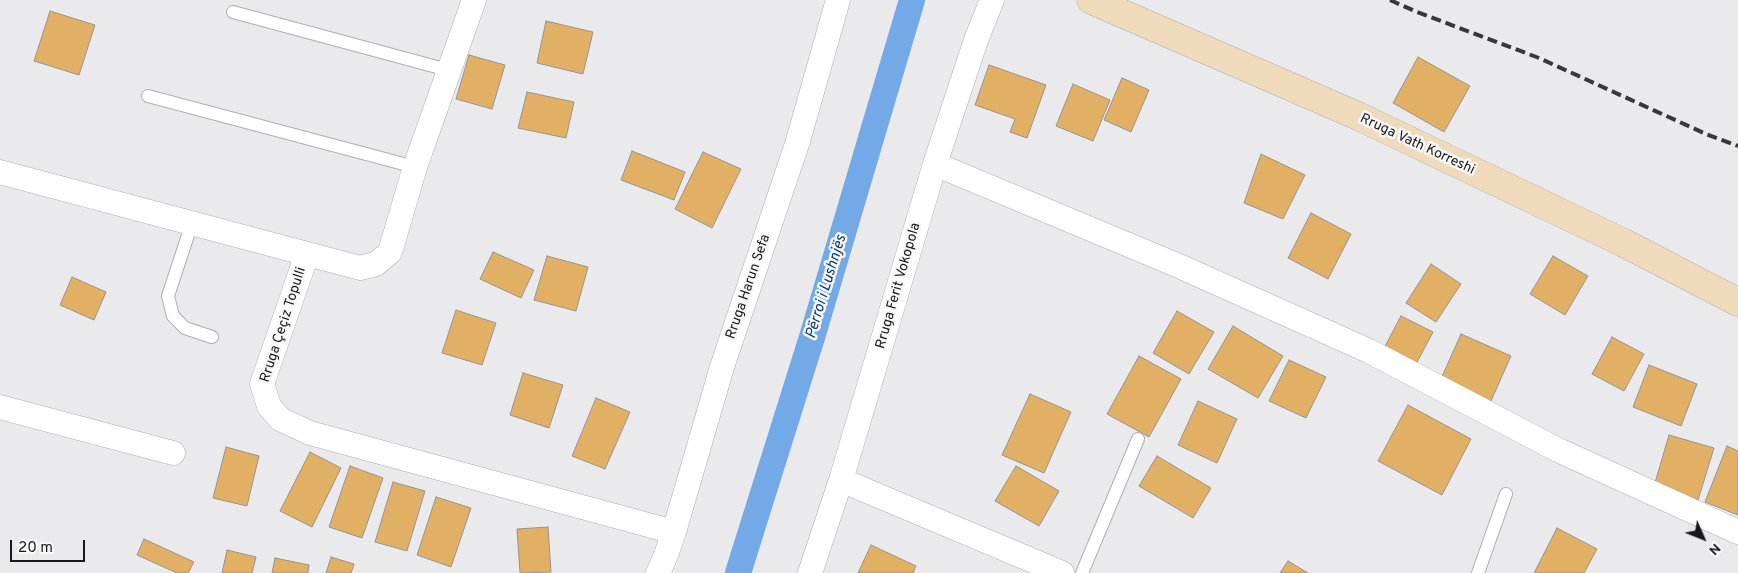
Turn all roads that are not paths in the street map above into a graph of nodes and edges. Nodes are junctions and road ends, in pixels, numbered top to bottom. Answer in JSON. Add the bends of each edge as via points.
{"nodes":[{"id":1,"x":474,"y":0,"type":"edge"},
{"id":2,"x":838,"y":0,"type":"edge"},
{"id":3,"x":992,"y":0,"type":"edge"},
{"id":4,"x":1091,"y":0,"type":"edge"},
{"id":5,"x":233,"y":12,"type":"dead end"},
{"id":6,"x":448,"y":70,"type":"junction"},
{"id":7,"x":148,"y":96,"type":"dead end"},
{"id":8,"x":935,"y":164,"type":"junction"},
{"id":9,"x":415,"y":167,"type":"junction"},
{"id":10,"x":0,"y":172,"type":"edge"},
{"id":11,"x":192,"y":223,"type":"junction"},
{"id":12,"x":307,"y":254,"type":"junction"},
{"id":13,"x":1738,"y":302,"type":"edge"},
{"id":14,"x":212,"y":337,"type":"dead end"},
{"id":15,"x":0,"y":408,"type":"edge"},
{"id":16,"x":1138,"y":439,"type":"dead end"},
{"id":17,"x":173,"y":453,"type":"dead end"},
{"id":18,"x":841,"y":480,"type":"junction"},
{"id":19,"x":1506,"y":494,"type":"dead end"},
{"id":20,"x":674,"y":532,"type":"junction"},
{"id":21,"x":1738,"y":532,"type":"edge"},
{"id":22,"x":658,"y":573,"type":"edge"},
{"id":23,"x":810,"y":573,"type":"edge"},
{"id":24,"x":1062,"y":573,"type":"edge"},
{"id":25,"x":1082,"y":573,"type":"edge"},
{"id":26,"x":1478,"y":573,"type":"edge"}],
"edges":[{"from":1,"to":6,"type":"street"},
{"from":2,"to":20,"type":"street","name":"Rruga Harun Sefa","via":[[798,141],[725,358]]},
{"from":3,"to":8,"type":"street","name":"Rruga Ferit Vokopola"},
{"from":4,"to":13,"type":"main road","name":"Rruga Vath Korreshi","via":[[1358,116],[1624,243]]},
{"from":5,"to":6,"type":"lane"},
{"from":6,"to":9,"type":"street"},
{"from":7,"to":9,"type":"lane"},
{"from":8,"to":18,"type":"street","name":"Rruga Ferit Vokopola"},
{"from":8,"to":21,"type":"street","via":[[1179,266],[1369,351],[1558,450]]},
{"from":9,"to":12,"type":"street","via":[[390,252],[376,264],[360,268]]},
{"from":10,"to":11,"type":"street","name":"Rruga Çeçiz Topulli"},
{"from":11,"to":12,"type":"street","name":"Rruga Çeçiz Topulli"},
{"from":11,"to":14,"type":"lane","via":[[168,296],[173,316],[185,328]]},
{"from":12,"to":20,"type":"street","name":"Rruga Çeçiz Topulli","via":[[262,384],[269,406],[280,419],[310,433]]},
{"from":15,"to":17,"type":"street"},
{"from":16,"to":25,"type":"lane"},
{"from":18,"to":23,"type":"street","name":"Rruga Ferit Vokopola"},
{"from":18,"to":24,"type":"street"},
{"from":19,"to":26,"type":"lane"},
{"from":20,"to":22,"type":"street","name":"Rruga Harun Sefa"}]}
